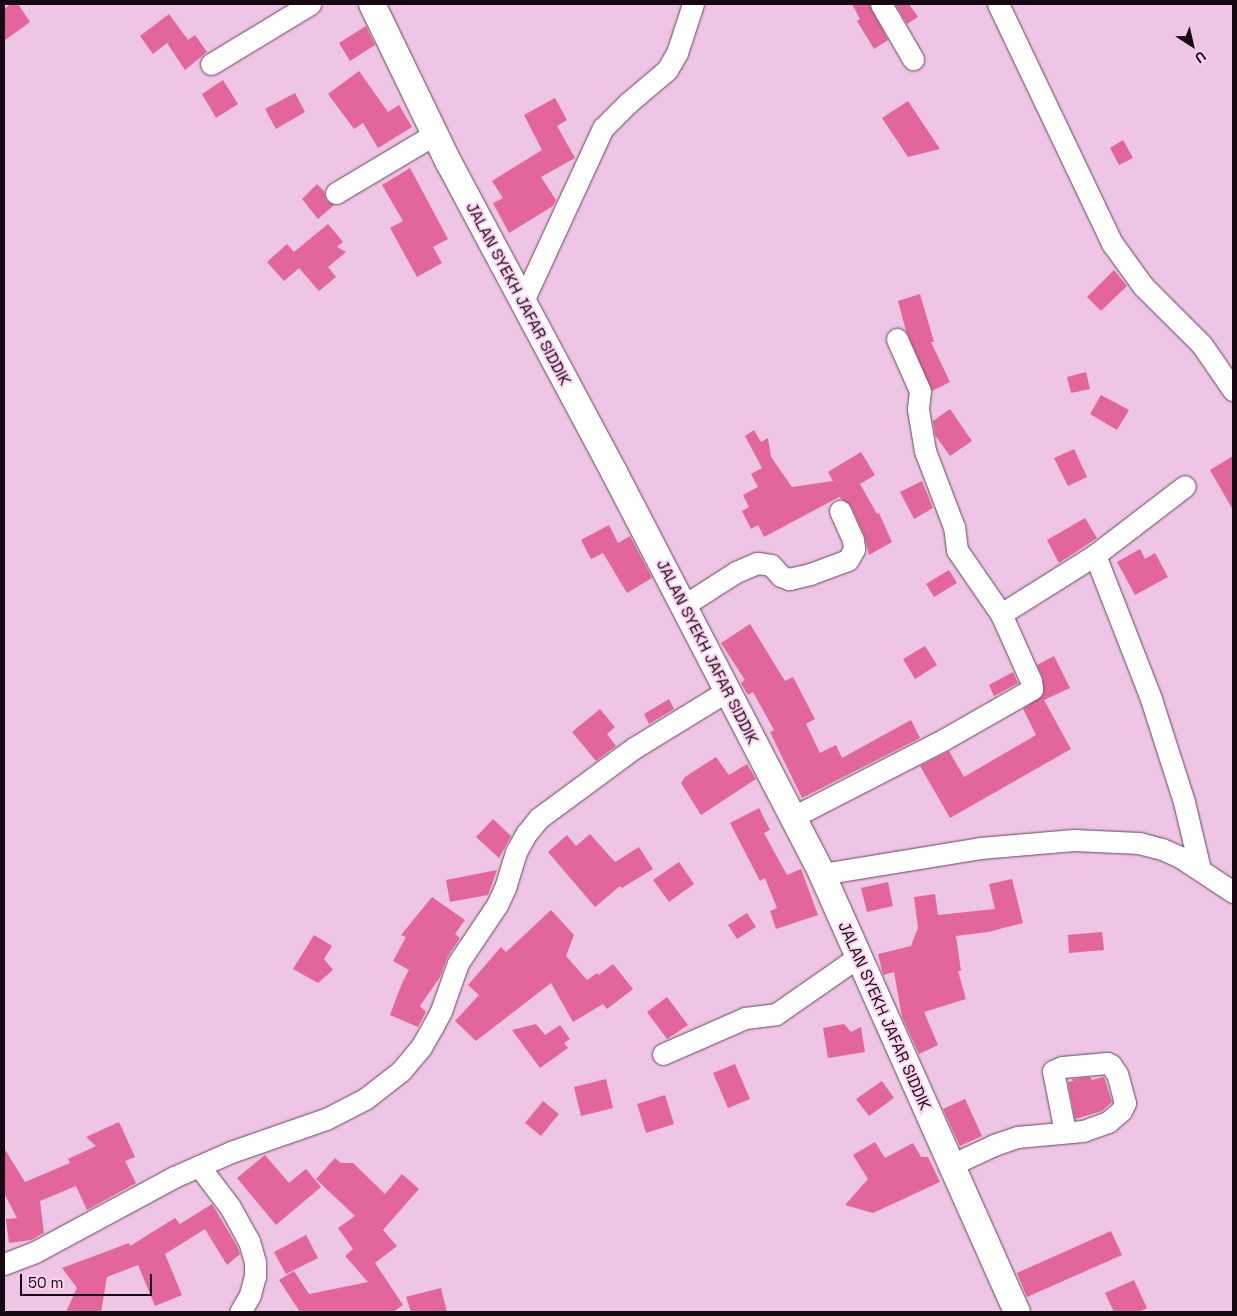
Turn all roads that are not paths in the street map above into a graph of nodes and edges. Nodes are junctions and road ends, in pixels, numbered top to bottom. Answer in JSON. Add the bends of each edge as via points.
{"nodes":[{"id":1,"x":310,"y":4,"type":"edge"},
{"id":2,"x":372,"y":4,"type":"edge"},
{"id":3,"x":693,"y":4,"type":"edge"},
{"id":4,"x":881,"y":4,"type":"edge"},
{"id":5,"x":998,"y":4,"type":"edge"},
{"id":6,"x":913,"y":59,"type":"dead end"},
{"id":7,"x":211,"y":64,"type":"dead end"},
{"id":8,"x":435,"y":134,"type":"junction"},
{"id":9,"x":336,"y":193,"type":"dead end"},
{"id":10,"x":522,"y":303,"type":"junction"},
{"id":11,"x":897,"y":339,"type":"dead end"},
{"id":12,"x":1233,"y":390,"type":"edge"},
{"id":13,"x":1185,"y":486,"type":"dead end"},
{"id":14,"x":840,"y":511,"type":"dead end"},
{"id":15,"x":1095,"y":555,"type":"junction"},
{"id":16,"x":683,"y":606,"type":"junction"},
{"id":17,"x":1001,"y":614,"type":"junction"},
{"id":18,"x":727,"y":691,"type":"junction"},
{"id":19,"x":793,"y":817,"type":"junction"},
{"id":20,"x":1200,"y":869,"type":"junction"},
{"id":21,"x":822,"y":874,"type":"junction"},
{"id":22,"x":1233,"y":892,"type":"edge"},
{"id":23,"x":858,"y":957,"type":"junction"},
{"id":24,"x":663,"y":1054,"type":"dead end"},
{"id":25,"x":1065,"y":1132,"type":"dead end"},
{"id":26,"x":951,"y":1164,"type":"junction"},
{"id":27,"x":199,"y":1166,"type":"junction"},
{"id":28,"x":4,"y":1264,"type":"edge"},
{"id":29,"x":240,"y":1312,"type":"edge"},
{"id":30,"x":1017,"y":1312,"type":"edge"}],
"edges":[{"from":1,"to":7,"type":"street"},
{"from":2,"to":8,"type":"main road","name":"JALAN SYEKH JAFAR SIDDIK"},
{"from":3,"to":10,"type":"street","via":[[677,53],[667,70],[603,128]]},
{"from":4,"to":6,"type":"street"},
{"from":5,"to":12,"type":"street","via":[[1112,243],[1143,286],[1202,345]]},
{"from":8,"to":9,"type":"street"},
{"from":8,"to":10,"type":"main road","name":"JALAN SYEKH JAFAR SIDDIK"},
{"from":10,"to":16,"type":"main road","name":"JALAN SYEKH JAFAR SIDDIK"},
{"from":11,"to":17,"type":"street","via":[[920,391],[918,409],[925,452],[954,527],[957,550]]},
{"from":13,"to":15,"type":"street"},
{"from":14,"to":16,"type":"street","via":[[853,540],[854,549],[848,560],[789,579],[781,576],[771,565],[757,563],[736,572]]},
{"from":15,"to":17,"type":"street"},
{"from":15,"to":20,"type":"street","via":[[1151,700],[1184,802]]},
{"from":16,"to":18,"type":"main road","name":"JALAN SYEKH JAFAR SIDDIK"},
{"from":17,"to":19,"type":"street","via":[[1032,689],[943,740]]},
{"from":18,"to":19,"type":"main road","name":"JALAN SYEKH JAFAR SIDDIK"},
{"from":18,"to":27,"type":"street","via":[[634,748],[539,818],[516,852],[497,905],[458,963],[432,1028],[401,1071],[365,1098],[326,1119]]},
{"from":19,"to":21,"type":"main road","name":"JALAN SYEKH JAFAR SIDDIK"},
{"from":20,"to":21,"type":"street","via":[[1180,857],[1139,843],[1074,840],[980,848]]},
{"from":20,"to":22,"type":"street"},
{"from":21,"to":23,"type":"main road","name":"JALAN SYEKH JAFAR SIDDIK"},
{"from":23,"to":24,"type":"street","via":[[776,1014],[745,1018]]},
{"from":23,"to":26,"type":"main road","name":"JALAN SYEKH JAFAR SIDDIK"},
{"from":25,"to":26,"type":"street","via":[[1017,1137]]},
{"from":26,"to":30,"type":"main road","name":"JALAN SYEKH JAFAR SIDDIK"},
{"from":27,"to":28,"type":"street","via":[[35,1252]]},
{"from":27,"to":29,"type":"street","via":[[230,1207],[249,1241],[255,1262],[250,1295]]}]}
